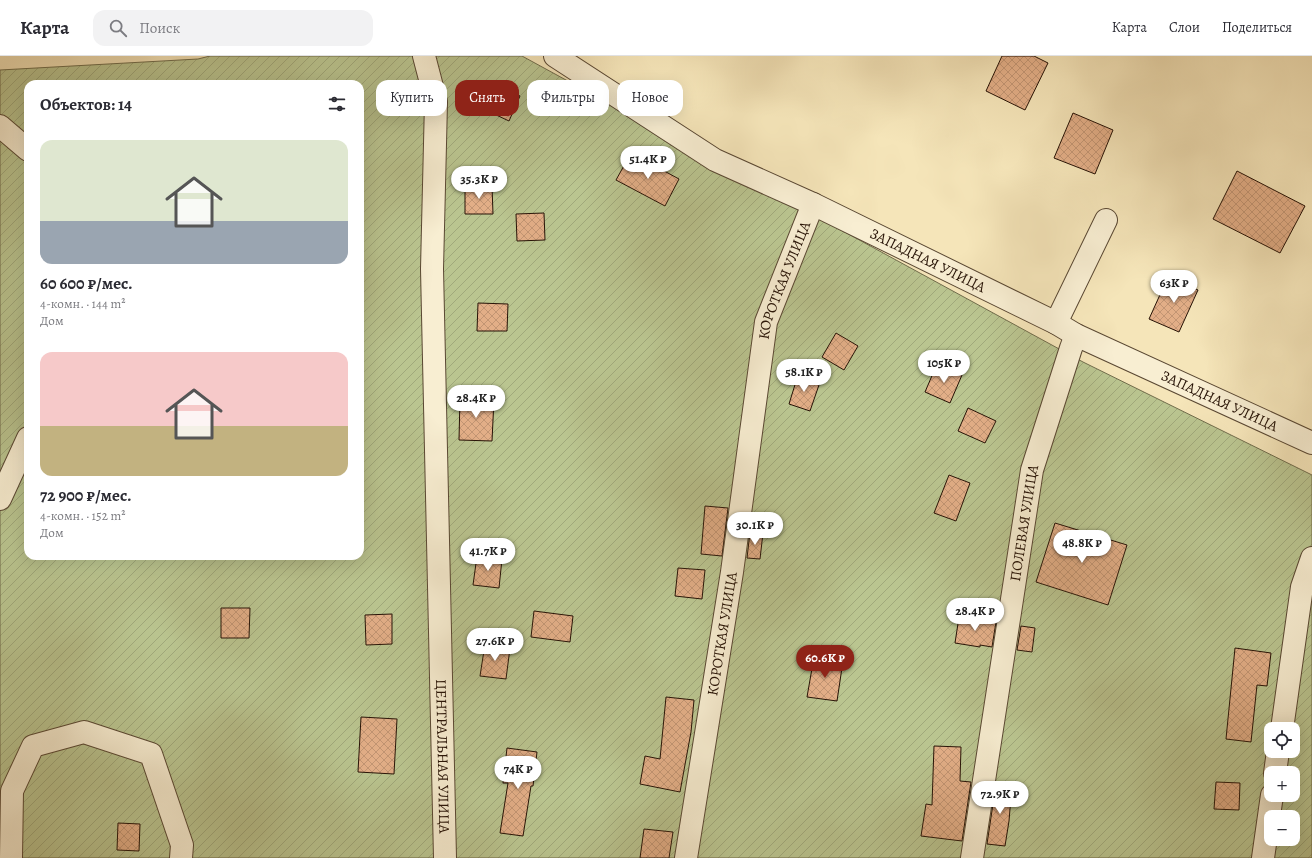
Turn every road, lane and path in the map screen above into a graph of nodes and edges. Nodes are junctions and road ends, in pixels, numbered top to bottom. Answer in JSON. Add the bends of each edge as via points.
{"nodes":[{"id":1,"x":424,"y":56,"type":"edge"},
{"id":2,"x":555,"y":56,"type":"edge"},
{"id":3,"x":0,"y":126,"type":"edge"},
{"id":4,"x":24,"y":147,"type":"edge"},
{"id":5,"x":813,"y":204,"type":"junction"},
{"id":6,"x":1106,"y":220,"type":"dead end"},
{"id":7,"x":1056,"y":323,"type":"junction"},
{"id":8,"x":1076,"y":335,"type":"junction"},
{"id":9,"x":1312,"y":443,"type":"edge"},
{"id":10,"x":24,"y":447,"type":"edge"},
{"id":11,"x":0,"y":500,"type":"edge"},
{"id":12,"x":1312,"y":558,"type":"edge"},
{"id":13,"x":1283,"y":722,"type":"edge"},
{"id":14,"x":1271,"y":802,"type":"edge"},
{"id":15,"x":11,"y":858,"type":"edge"},
{"id":16,"x":181,"y":858,"type":"edge"},
{"id":17,"x":445,"y":858,"type":"edge"},
{"id":18,"x":686,"y":858,"type":"edge"},
{"id":19,"x":972,"y":858,"type":"edge"},
{"id":20,"x":1263,"y":858,"type":"edge"}],
"edges":[{"from":1,"to":17,"type":"street","name":"ЦЕНТРАЛЬНАЯ УЛИЦА","via":[[436,102],[432,269]]},
{"from":2,"to":5,"type":"street","name":"ЗАПАДНАЯ УЛИЦА","via":[[715,160]]},
{"from":3,"to":4,"type":"street"},
{"from":5,"to":7,"type":"street","name":"ЗАПАДНАЯ УЛИЦА"},
{"from":5,"to":18,"type":"street","name":"КОРОТКАЯ УЛИЦА","via":[[766,322],[732,572]]},
{"from":6,"to":7,"type":"street"},
{"from":7,"to":8,"type":"street","name":"ЗАПАДНАЯ УЛИЦА"},
{"from":8,"to":9,"type":"street","name":"ЗАПАДНАЯ УЛИЦА"},
{"from":8,"to":19,"type":"street","name":"ПОЛЕВАЯ УЛИЦА","via":[[1032,470]]},
{"from":10,"to":11,"type":"street"},
{"from":12,"to":13,"type":"street","via":[[1302,587]]},
{"from":14,"to":20,"type":"street"},
{"from":15,"to":16,"type":"street","via":[[12,790],[33,746],[84,732],[151,754],[182,845]]}]}
